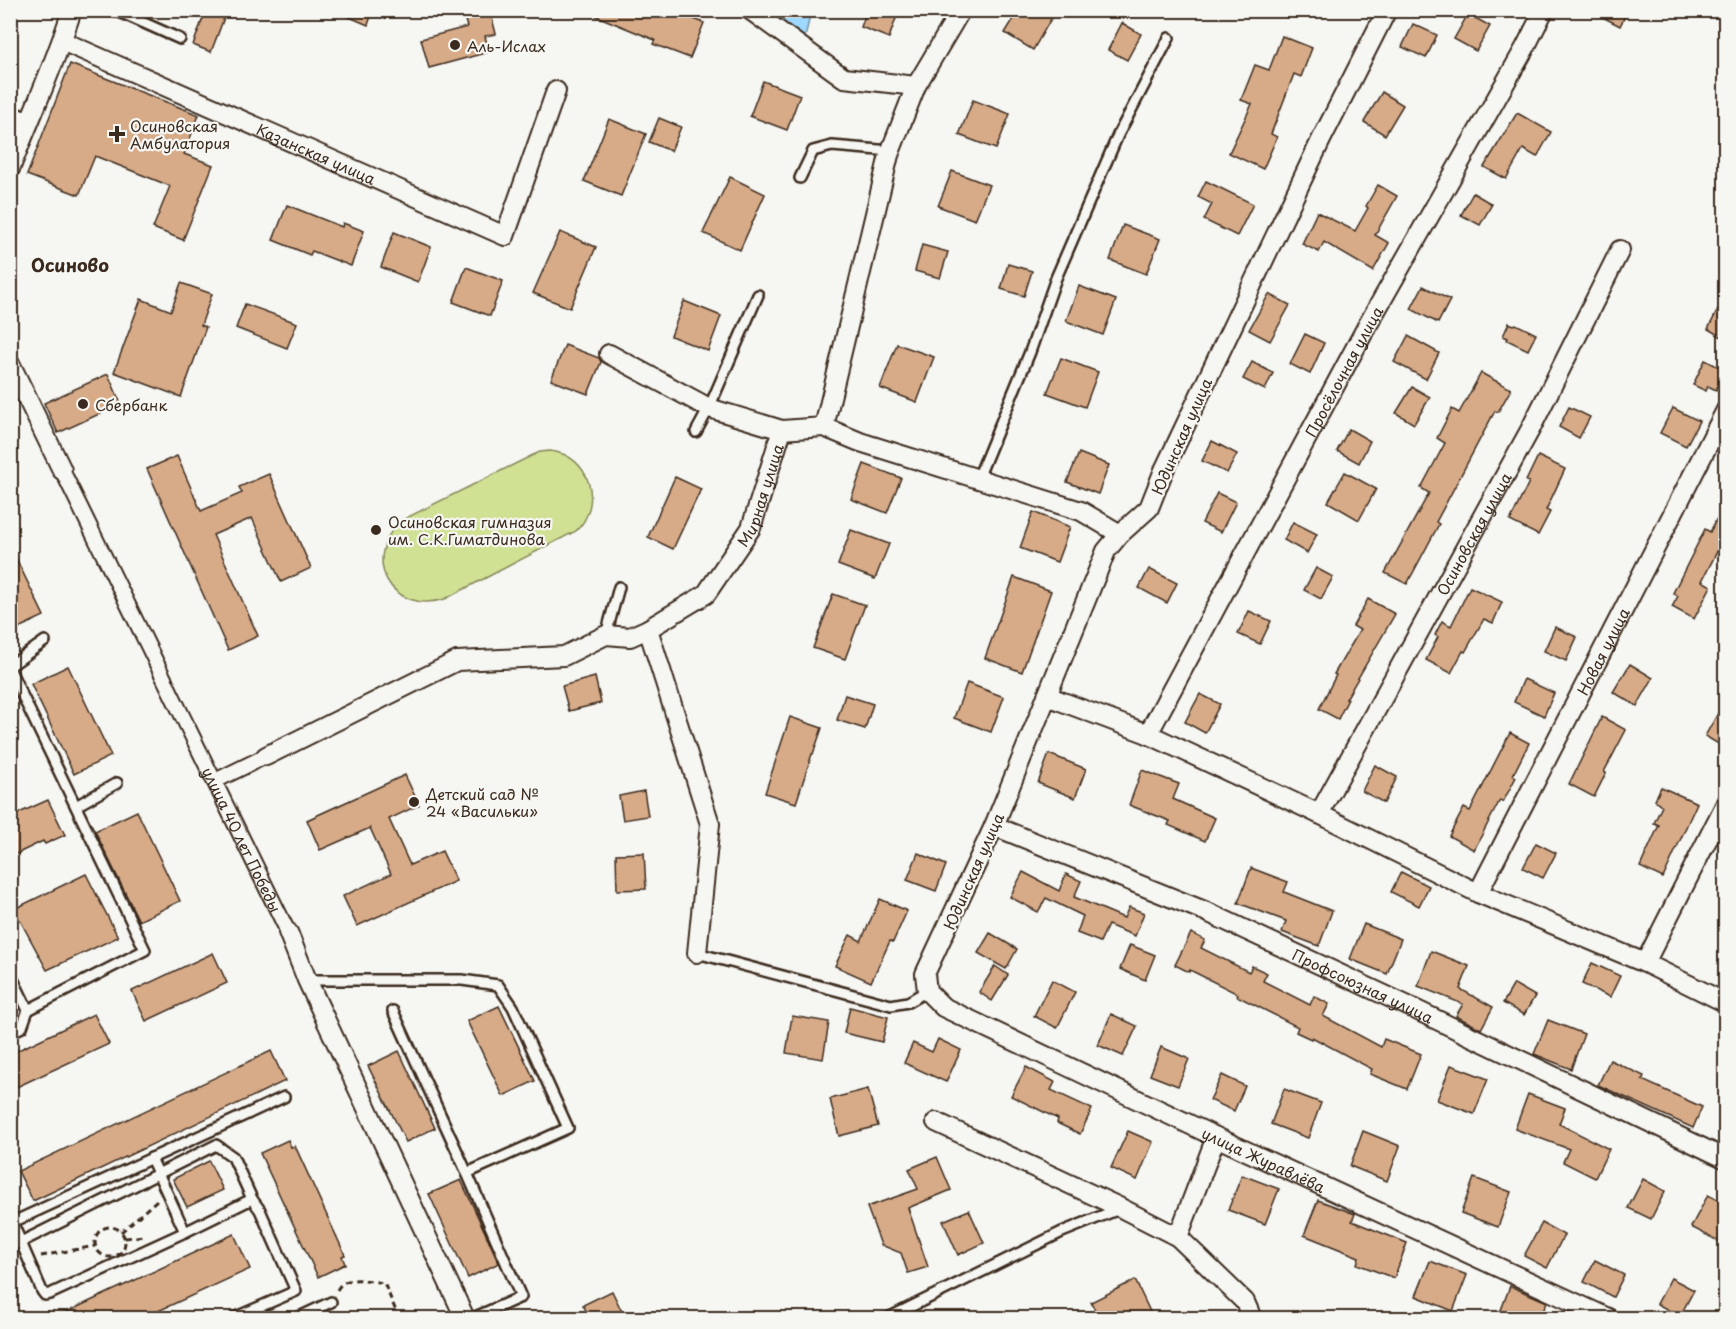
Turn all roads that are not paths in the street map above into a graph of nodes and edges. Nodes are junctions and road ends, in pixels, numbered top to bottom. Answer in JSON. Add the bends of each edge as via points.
{"nodes":[{"id":1,"x":72,"y":10,"type":"edge"},
{"id":2,"x":115,"y":10,"type":"edge"},
{"id":3,"x":750,"y":10,"type":"edge"},
{"id":4,"x":961,"y":10,"type":"edge"},
{"id":5,"x":1387,"y":10,"type":"edge"},
{"id":6,"x":1544,"y":10,"type":"edge"},
{"id":7,"x":1168,"y":38,"type":"dead end"},
{"id":8,"x":180,"y":39,"type":"dead end"},
{"id":9,"x":62,"y":41,"type":"junction"},
{"id":10,"x":916,"y":86,"type":"junction"},
{"id":11,"x":556,"y":91,"type":"dead end"},
{"id":12,"x":10,"y":111,"type":"edge"},
{"id":13,"x":30,"y":118,"type":"junction"},
{"id":14,"x":891,"y":151,"type":"junction"},
{"id":15,"x":10,"y":169,"type":"edge"},
{"id":16,"x":800,"y":178,"type":"dead end"},
{"id":17,"x":1620,"y":250,"type":"dead end"},
{"id":18,"x":758,"y":295,"type":"dead end"},
{"id":19,"x":609,"y":354,"type":"dead end"},
{"id":20,"x":10,"y":363,"type":"edge"},
{"id":21,"x":709,"y":408,"type":"junction"},
{"id":22,"x":1725,"y":410,"type":"edge"},
{"id":23,"x":824,"y":427,"type":"junction"},
{"id":24,"x":782,"y":430,"type":"junction"},
{"id":25,"x":696,"y":432,"type":"dead end"},
{"id":26,"x":62,"y":470,"type":"joint"},
{"id":27,"x":978,"y":478,"type":"junction"},
{"id":28,"x":1120,"y":534,"type":"junction"},
{"id":29,"x":619,"y":587,"type":"dead end"},
{"id":30,"x":648,"y":629,"type":"junction"},
{"id":31,"x":606,"y":635,"type":"junction"},
{"id":32,"x":45,"y":641,"type":"dead end"},
{"id":33,"x":10,"y":668,"type":"edge"},
{"id":34,"x":1047,"y":696,"type":"junction"},
{"id":35,"x":1148,"y":734,"type":"junction"},
{"id":36,"x":266,"y":756,"type":"joint"},
{"id":37,"x":215,"y":782,"type":"junction"},
{"id":38,"x":117,"y":783,"type":"dead end"},
{"id":39,"x":1725,"y":803,"type":"edge"},
{"id":40,"x":76,"y":806,"type":"junction"},
{"id":41,"x":1319,"y":814,"type":"junction"},
{"id":42,"x":994,"y":826,"type":"junction"},
{"id":43,"x":1478,"y":893,"type":"junction"},
{"id":44,"x":288,"y":932,"type":"joint"},
{"id":45,"x":697,"y":953,"type":"joint"},
{"id":46,"x":1645,"y":963,"type":"junction"},
{"id":47,"x":10,"y":973,"type":"edge"},
{"id":48,"x":307,"y":980,"type":"junction"},
{"id":49,"x":927,"y":991,"type":"junction"},
{"id":50,"x":1725,"y":1003,"type":"edge"},
{"id":51,"x":28,"y":1010,"type":"junction"},
{"id":52,"x":393,"y":1011,"type":"dead end"},
{"id":53,"x":10,"y":1033,"type":"edge"},
{"id":54,"x":284,"y":1097,"type":"dead end"},
{"id":55,"x":936,"y":1122,"type":"dead end"},
{"id":56,"x":1216,"y":1137,"type":"junction"},
{"id":57,"x":151,"y":1158,"type":"junction"},
{"id":58,"x":1725,"y":1159,"type":"edge"},
{"id":59,"x":467,"y":1173,"type":"junction"},
{"id":60,"x":158,"y":1174,"type":"junction"},
{"id":61,"x":252,"y":1199,"type":"junction"},
{"id":62,"x":1121,"y":1208,"type":"junction"},
{"id":63,"x":12,"y":1219,"type":"edge"},
{"id":64,"x":185,"y":1232,"type":"junction"},
{"id":65,"x":1178,"y":1238,"type":"junction"},
{"id":66,"x":21,"y":1242,"type":"junction"},
{"id":67,"x":10,"y":1247,"type":"edge"},
{"id":68,"x":331,"y":1302,"type":"road end"},
{"id":69,"x":234,"y":1318,"type":"edge"},
{"id":70,"x":297,"y":1318,"type":"edge"},
{"id":71,"x":465,"y":1318,"type":"edge"},
{"id":72,"x":473,"y":1318,"type":"edge"},
{"id":73,"x":888,"y":1318,"type":"edge"},
{"id":74,"x":1252,"y":1318,"type":"edge"},
{"id":75,"x":1608,"y":1318,"type":"edge"}],
"edges":[{"from":1,"to":9,"type":"street"},
{"from":2,"to":8,"type":"lane"},
{"from":3,"to":10,"type":"street","via":[[844,78]]},
{"from":4,"to":10,"type":"street"},
{"from":5,"to":28,"type":"street","name":"Юдинская улица","via":[[1321,140],[1149,508]]},
{"from":6,"to":35,"type":"street","name":"Просёлочная улица","via":[[1361,338]]},
{"from":7,"to":27,"type":"lane","via":[[1109,155]]},
{"from":9,"to":11,"type":"street","name":"Казанская улица","via":[[505,236]]},
{"from":9,"to":13,"type":"street"},
{"from":10,"to":14,"type":"street"},
{"from":12,"to":13,"type":"lane"},
{"from":13,"to":15,"type":"street"},
{"from":14,"to":16,"type":"lane","via":[[832,146],[813,151]]},
{"from":14,"to":23,"type":"street"},
{"from":17,"to":41,"type":"street","name":"Осиновская улица","via":[[1530,430]]},
{"from":18,"to":21,"type":"lane"},
{"from":19,"to":21,"type":"street"},
{"from":20,"to":26,"type":"street","name":"улица 40 лет Победы"},
{"from":21,"to":24,"type":"street"},
{"from":21,"to":25,"type":"lane"},
{"from":22,"to":43,"type":"street","name":"Новая улица"},
{"from":23,"to":24,"type":"street","name":"Мирная улица"},
{"from":23,"to":27,"type":"street"},
{"from":24,"to":30,"type":"street","name":"Мирная улица","via":[[751,528],[706,594]]},
{"from":26,"to":37,"type":"street","name":"улица 40 лет Победы"},
{"from":27,"to":28,"type":"street","via":[[1081,511]]},
{"from":28,"to":34,"type":"street","name":"Юдинская улица","via":[[1106,551]]},
{"from":29,"to":31,"type":"lane"},
{"from":30,"to":31,"type":"street","name":"Мирная улица","via":[[630,637]]},
{"from":30,"to":45,"type":"street","via":[[710,824]]},
{"from":31,"to":36,"type":"street","via":[[564,656],[457,661]]},
{"from":32,"to":33,"type":"lane"},
{"from":33,"to":40,"type":"lane"},
{"from":34,"to":35,"type":"street"},
{"from":34,"to":42,"type":"street","name":"Юдинская улица"},
{"from":35,"to":41,"type":"street"},
{"from":36,"to":37,"type":"street"},
{"from":37,"to":44,"type":"street","name":"улица 40 лет Победы"},
{"from":38,"to":40,"type":"lane"},
{"from":39,"to":46,"type":"street"},
{"from":40,"to":51,"type":"lane","via":[[145,950]]},
{"from":41,"to":43,"type":"street"},
{"from":42,"to":49,"type":"street","name":"Юдинская улица","via":[[925,974]]},
{"from":42,"to":58,"type":"street","name":"Профсоюзная улица","via":[[1207,912]]},
{"from":43,"to":46,"type":"street"},
{"from":44,"to":48,"type":"street","name":"улица 40 лет Победы"},
{"from":45,"to":49,"type":"lane","via":[[891,1005],[908,1002]]},
{"from":46,"to":50,"type":"street"},
{"from":47,"to":51,"type":"lane"},
{"from":48,"to":59,"type":"lane","via":[[462,980],[498,985],[513,1007],[568,1128]]},
{"from":48,"to":71,"type":"street","name":"улица 40 лет Победы"},
{"from":49,"to":56,"type":"street","name":"улица Журавлёва","via":[[944,1007]]},
{"from":51,"to":53,"type":"lane","via":[[22,1027]]},
{"from":52,"to":59,"type":"lane"},
{"from":54,"to":57,"type":"lane"},
{"from":55,"to":62,"type":"street"},
{"from":56,"to":65,"type":"street"},
{"from":56,"to":75,"type":"street","name":"улица Журавлёва"},
{"from":57,"to":60,"type":"lane"},
{"from":57,"to":63,"type":"lane"},
{"from":59,"to":72,"type":"lane","via":[[521,1297]]},
{"from":60,"to":61,"type":"lane","via":[[216,1145],[233,1157]]},
{"from":60,"to":64,"type":"lane"},
{"from":60,"to":66,"type":"lane"},
{"from":61,"to":64,"type":"lane"},
{"from":61,"to":69,"type":"lane","via":[[296,1291]]},
{"from":62,"to":65,"type":"street"},
{"from":62,"to":73,"type":"lane","via":[[1062,1232]]},
{"from":63,"to":66,"type":"lane"},
{"from":64,"to":66,"type":"lane","via":[[50,1294],[42,1291]]},
{"from":65,"to":74,"type":"street","via":[[1245,1302]]},
{"from":66,"to":67,"type":"lane"},
{"from":68,"to":70,"type":"lane"}]}
